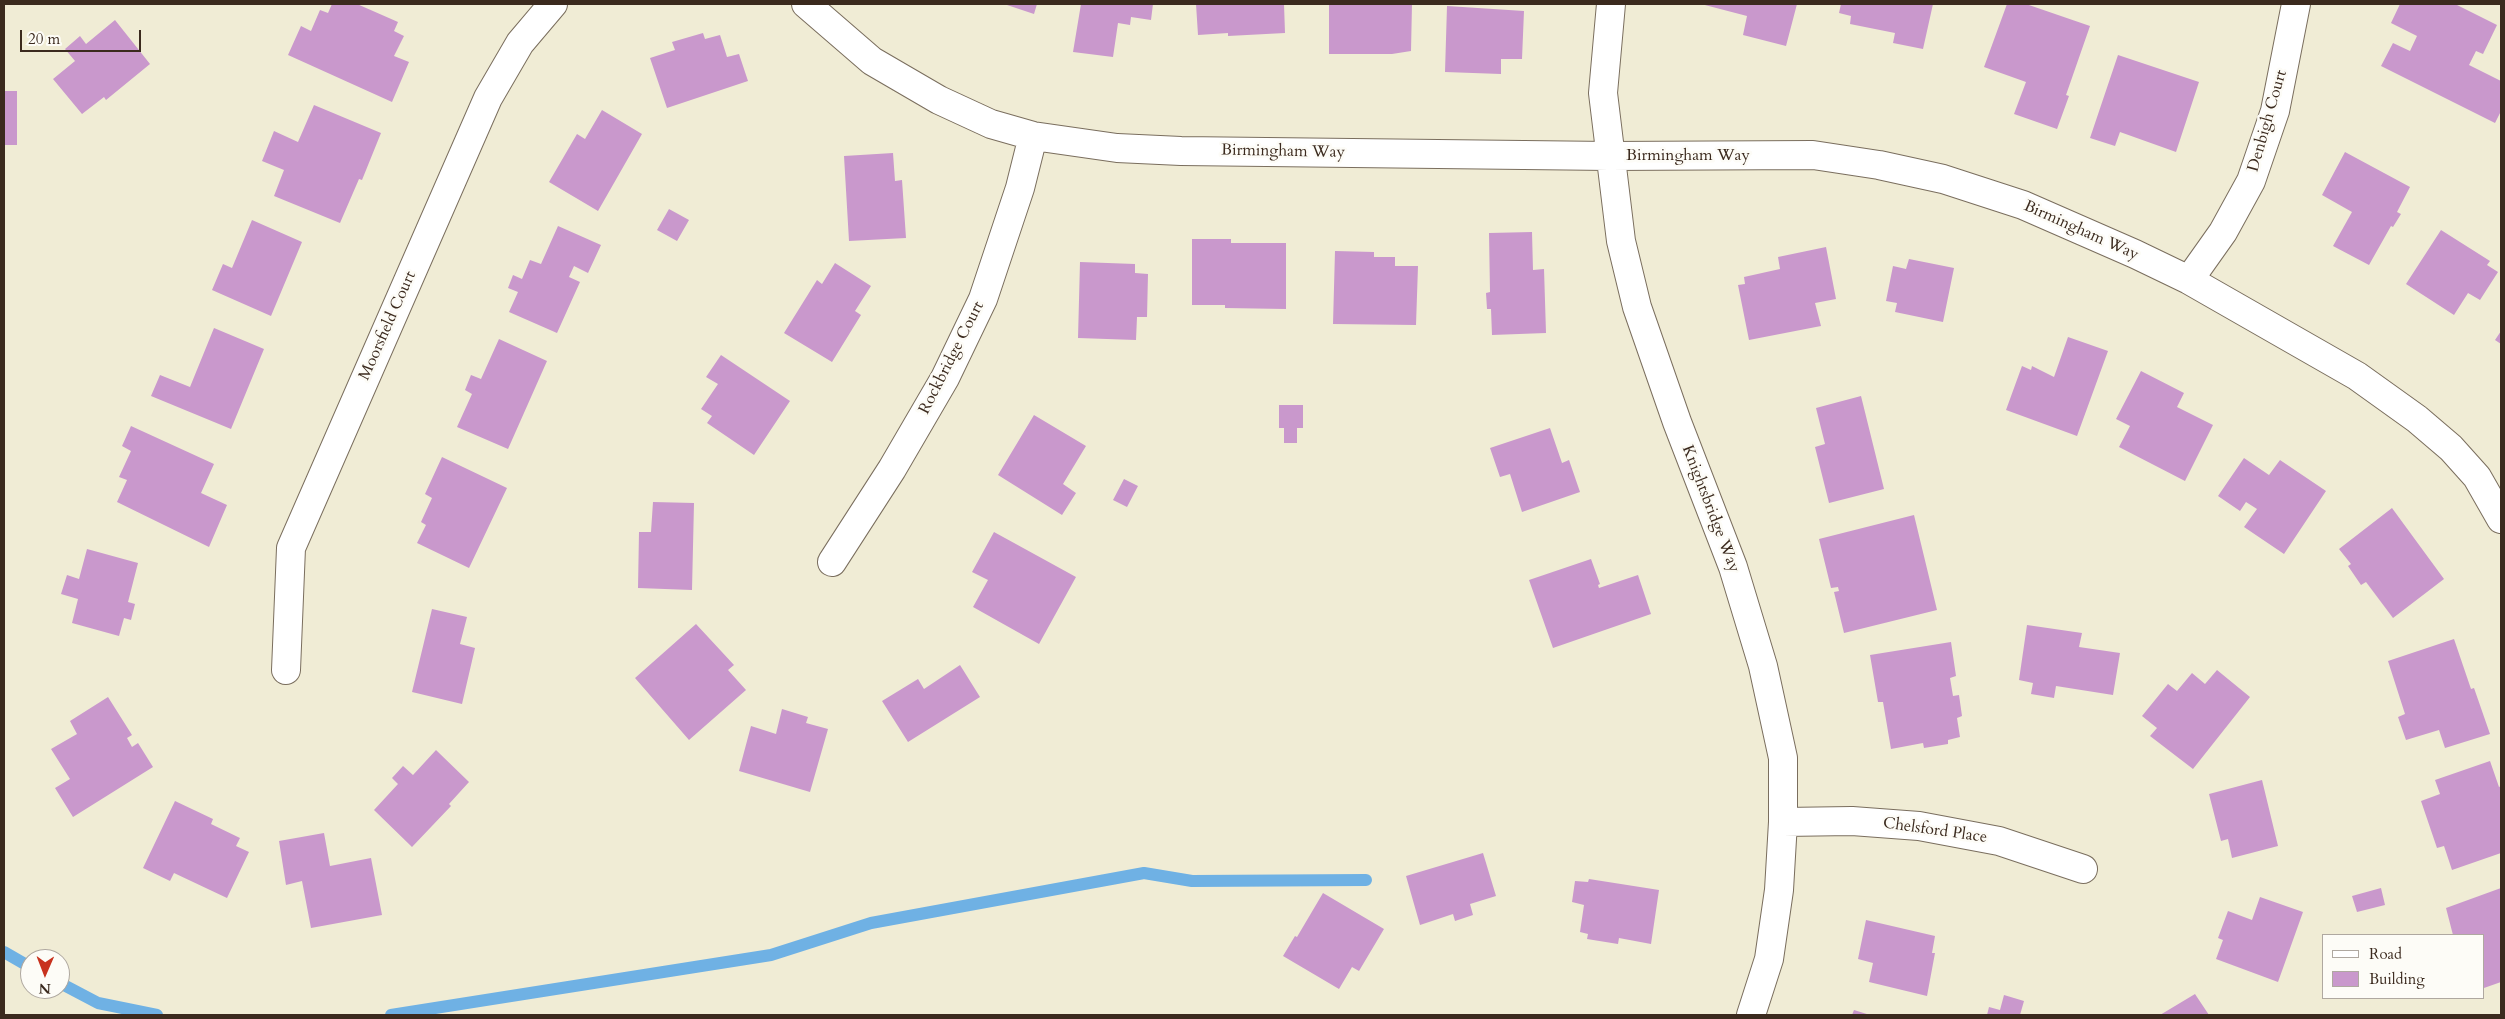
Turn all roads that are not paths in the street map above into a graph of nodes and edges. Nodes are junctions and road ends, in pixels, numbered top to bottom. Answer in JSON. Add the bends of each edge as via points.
{"nodes":[{"id":1,"x":553,"y":4,"type":"edge"},
{"id":2,"x":806,"y":4,"type":"edge"},
{"id":3,"x":1611,"y":4,"type":"edge"},
{"id":4,"x":2296,"y":4,"type":"edge"},
{"id":5,"x":1033,"y":136,"type":"junction"},
{"id":6,"x":1609,"y":156,"type":"junction"},
{"id":7,"x":2189,"y":280,"type":"junction"},
{"id":8,"x":2501,"y":519,"type":"edge"},
{"id":9,"x":832,"y":562,"type":"dead end"},
{"id":10,"x":286,"y":670,"type":"dead end"},
{"id":11,"x":1783,"y":822,"type":"junction"},
{"id":12,"x":2082,"y":869,"type":"dead end"},
{"id":13,"x":1751,"y":1015,"type":"edge"}],
"edges":[{"from":1,"to":10,"type":"street","name":"Moorsfield Court","via":[[520,43],[488,98],[290,548]]},
{"from":2,"to":5,"type":"street","name":"Birmingham Way","via":[[872,61],[939,100],[991,124]]},
{"from":3,"to":6,"type":"street","name":"Knightsbridge Way","via":[[1603,93]]},
{"from":4,"to":7,"type":"street","name":"Denbigh Court","via":[[2275,112],[2252,181],[2223,232]]},
{"from":5,"to":6,"type":"street","name":"Birmingham Way","via":[[1117,148],[1181,151]]},
{"from":5,"to":9,"type":"street","name":"Rockbridge Court","via":[[1020,188],[983,299],[945,378]]},
{"from":6,"to":7,"type":"street","name":"Birmingham Way","via":[[1812,156],[1879,165],[1943,179],[2023,205]]},
{"from":6,"to":11,"type":"street","name":"Knightsbridge Way","via":[[1621,241],[1637,307],[1733,567],[1764,666],[1783,758]]},
{"from":7,"to":8,"type":"street","name":"Birmingham Way","via":[[2356,376],[2417,419],[2451,448],[2477,477]]},
{"from":11,"to":12,"type":"street","name":"Chelsford Place","via":[[1852,821],[1919,826],[1999,841]]},
{"from":11,"to":13,"type":"street","name":"Knightsbridge Way","via":[[1779,890],[1769,959]]}]}
